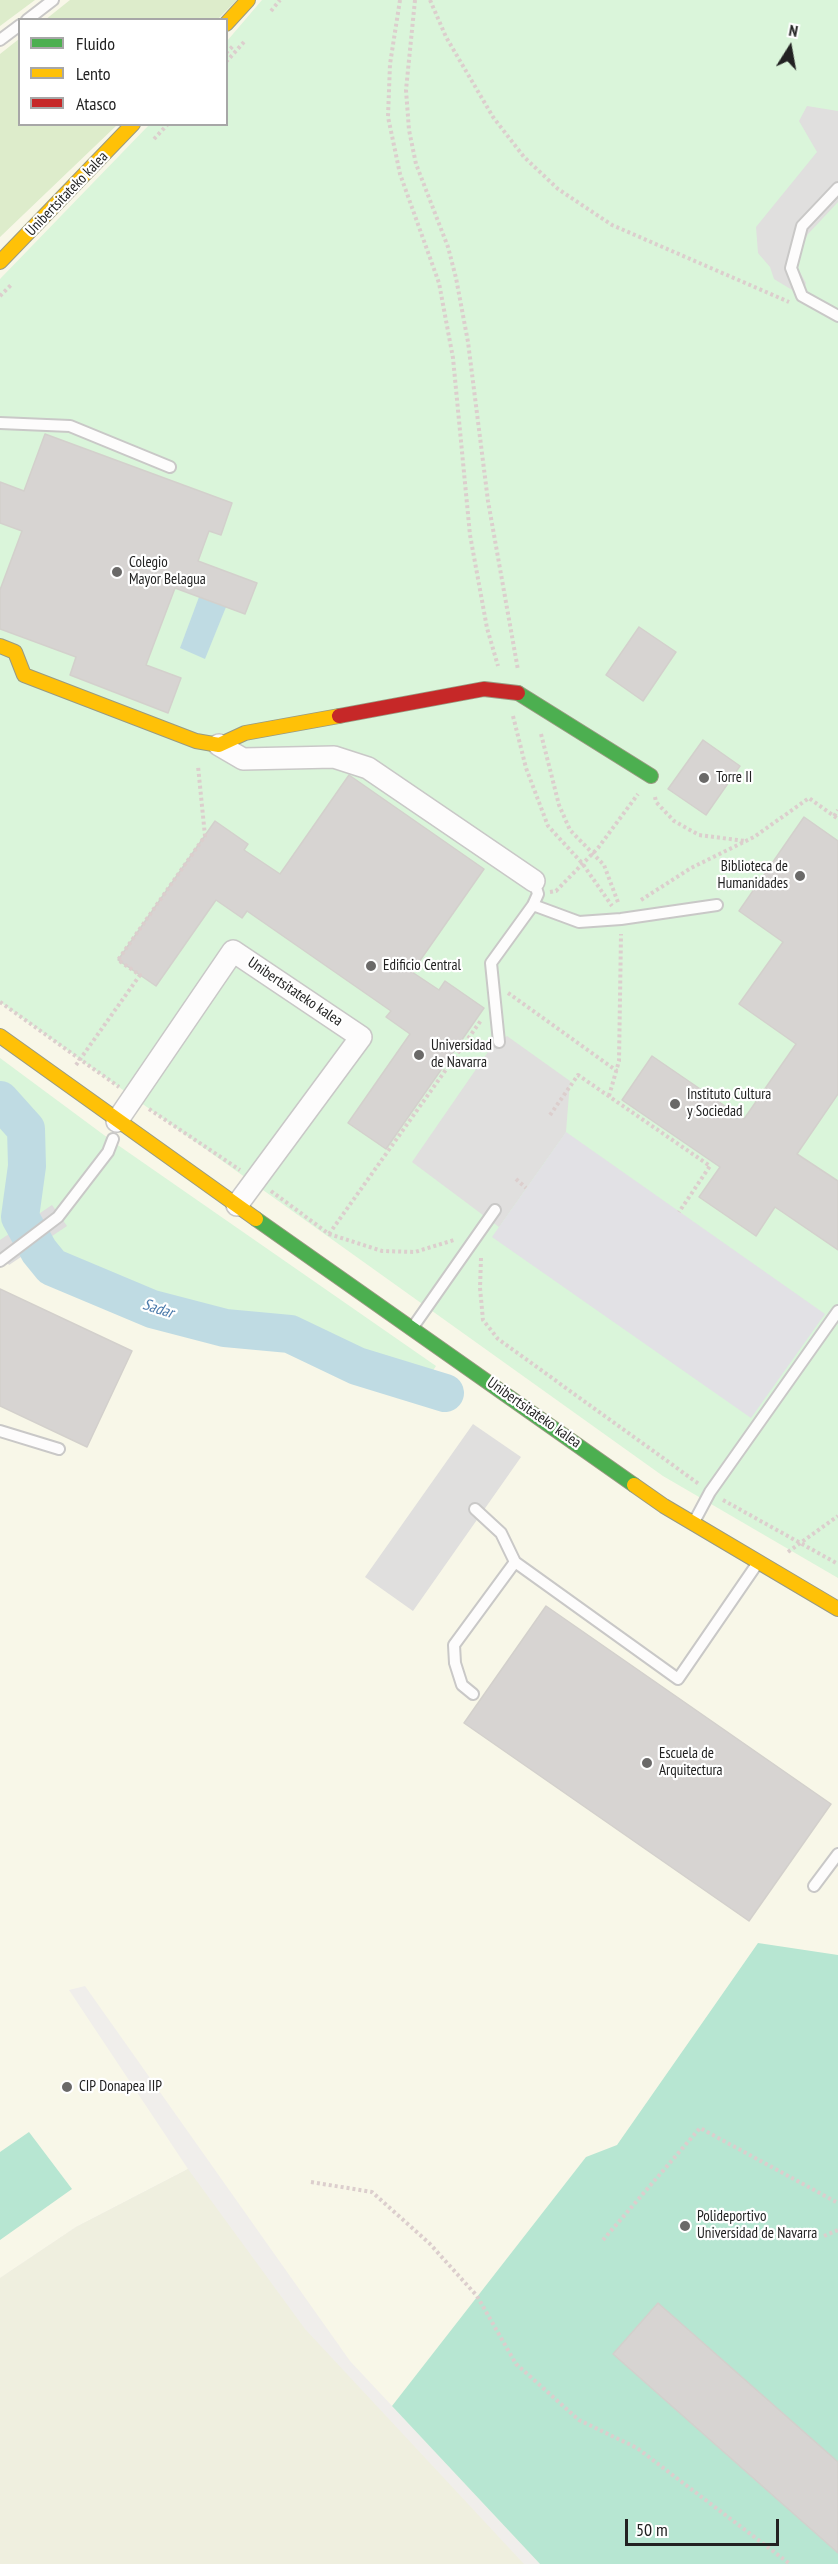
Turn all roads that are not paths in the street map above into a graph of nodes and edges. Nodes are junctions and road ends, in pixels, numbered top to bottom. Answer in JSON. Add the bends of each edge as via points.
{"nodes":[{"id":1,"x":53,"y":0,"type":"edge"},
{"id":2,"x":248,"y":0,"type":"edge"},
{"id":3,"x":30,"y":18,"type":"edge"},
{"id":4,"x":228,"y":22,"type":"edge"},
{"id":5,"x":18,"y":26,"type":"edge"},
{"id":6,"x":0,"y":40,"type":"edge"},
{"id":7,"x":131,"y":126,"type":"edge"},
{"id":8,"x":838,"y":188,"type":"edge"},
{"id":9,"x":0,"y":262,"type":"edge"},
{"id":10,"x":838,"y":316,"type":"edge"},
{"id":11,"x":0,"y":423,"type":"edge"},
{"id":12,"x":170,"y":467,"type":"dead end"},
{"id":13,"x":0,"y":646,"type":"edge"},
{"id":14,"x":219,"y":746,"type":"junction"},
{"id":15,"x":651,"y":776,"type":"road end"},
{"id":16,"x":536,"y":887,"type":"joint"},
{"id":17,"x":533,"y":905,"type":"junction"},
{"id":18,"x":717,"y":905,"type":"dead end"},
{"id":19,"x":0,"y":1036,"type":"edge"},
{"id":20,"x":499,"y":1041,"type":"dead end"},
{"id":21,"x":115,"y":1130,"type":"junction"},
{"id":22,"x":237,"y":1205,"type":"junction"},
{"id":23,"x":495,"y":1210,"type":"dead end"},
{"id":24,"x":4,"y":1258,"type":"edge"},
{"id":25,"x":838,"y":1311,"type":"edge"},
{"id":26,"x":412,"y":1327,"type":"junction"},
{"id":27,"x":0,"y":1431,"type":"edge"},
{"id":28,"x":59,"y":1449,"type":"dead end"},
{"id":29,"x":475,"y":1509,"type":"dead end"},
{"id":30,"x":692,"y":1525,"type":"junction"},
{"id":31,"x":515,"y":1562,"type":"junction"},
{"id":32,"x":758,"y":1563,"type":"junction"},
{"id":33,"x":838,"y":1609,"type":"edge"},
{"id":34,"x":473,"y":1694,"type":"dead end"},
{"id":35,"x":838,"y":1854,"type":"edge"},
{"id":36,"x":814,"y":1886,"type":"dead end"}],
"edges":[{"from":1,"to":3,"type":"lane"},
{"from":2,"to":4,"type":"street"},
{"from":5,"to":6,"type":"lane"},
{"from":7,"to":9,"type":"street","name":"Unibertsitateko kalea"},
{"from":8,"to":10,"type":"lane","via":[[802,226],[791,268],[802,296]]},
{"from":11,"to":12,"type":"lane","via":[[70,426]]},
{"from":13,"to":14,"type":"street","via":[[15,652],[24,675],[196,741]]},
{"from":14,"to":15,"type":"street","via":[[245,733],[484,689],[506,690],[524,695]]},
{"from":14,"to":16,"type":"street","via":[[243,759],[334,757],[368,768]]},
{"from":16,"to":17,"type":"lane"},
{"from":17,"to":18,"type":"lane","via":[[579,922]]},
{"from":17,"to":20,"type":"lane","via":[[491,963]]},
{"from":19,"to":21,"type":"street","name":"Unibertsitateko kalea","via":[[64,1084]]},
{"from":21,"to":22,"type":"street","name":"Unibertsitateko kalea"},
{"from":21,"to":22,"type":"street","name":"Unibertsitateko kalea","via":[[233,951],[361,1037]]},
{"from":21,"to":24,"type":"lane","via":[[108,1152],[58,1217]]},
{"from":22,"to":26,"type":"street","name":"Unibertsitateko kalea"},
{"from":23,"to":26,"type":"lane"},
{"from":25,"to":30,"type":"lane","via":[[710,1492]]},
{"from":26,"to":30,"type":"street","name":"Unibertsitateko kalea"},
{"from":27,"to":28,"type":"lane"},
{"from":29,"to":31,"type":"lane","via":[[501,1533]]},
{"from":30,"to":32,"type":"street","name":"Unibertsitateko kalea"},
{"from":31,"to":32,"type":"lane","via":[[678,1679]]},
{"from":31,"to":34,"type":"lane","via":[[454,1645],[462,1685]]},
{"from":32,"to":33,"type":"street","name":"Unibertsitateko kalea"},
{"from":35,"to":36,"type":"lane"}]}
